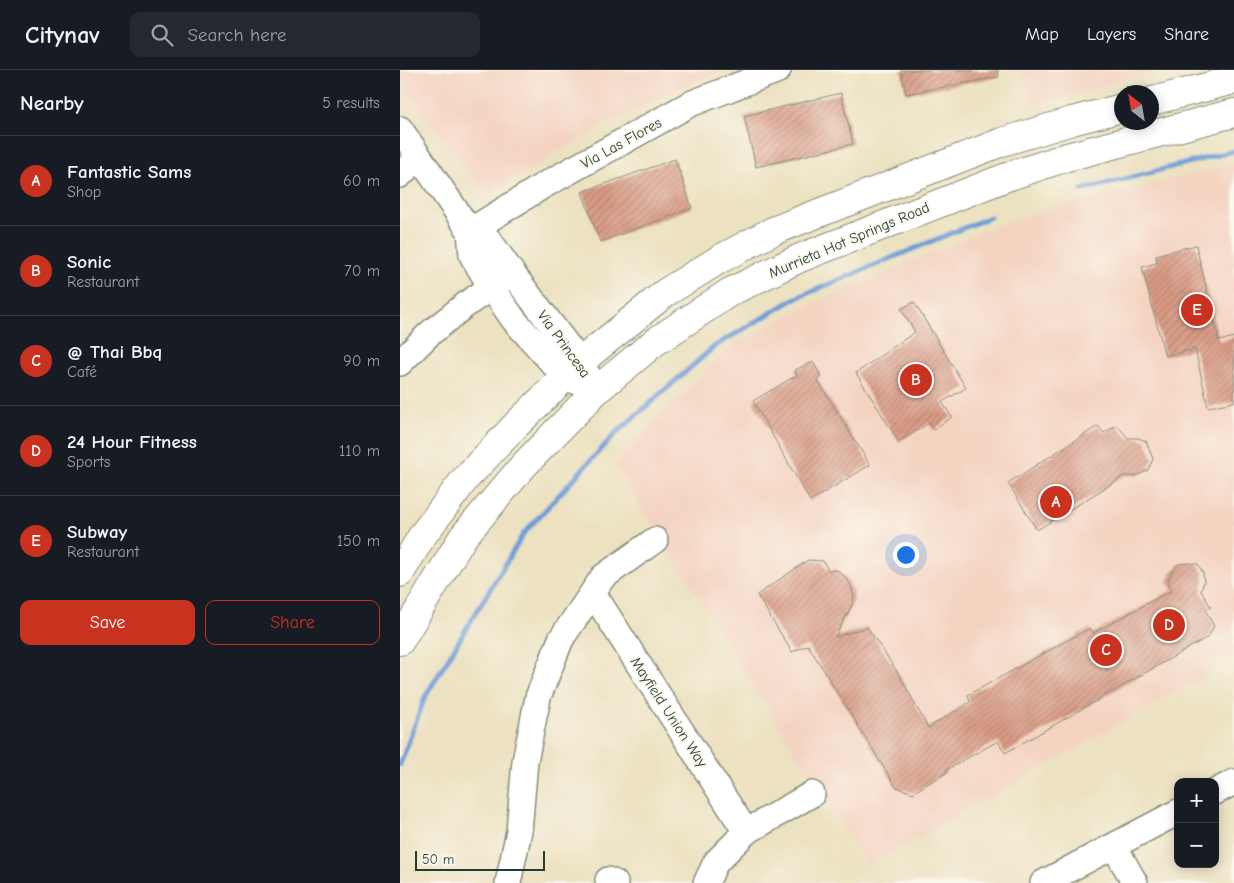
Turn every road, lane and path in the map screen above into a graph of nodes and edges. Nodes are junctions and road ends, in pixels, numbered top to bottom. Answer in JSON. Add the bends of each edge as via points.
{"nodes":[{"id":1,"x":778,"y":70,"type":"edge"},
{"id":2,"x":1234,"y":80,"type":"edge"},
{"id":3,"x":1159,"y":99,"type":"edge"},
{"id":4,"x":1114,"y":110,"type":"edge"},
{"id":5,"x":1234,"y":113,"type":"edge"},
{"id":6,"x":400,"y":130,"type":"edge"},
{"id":7,"x":419,"y":157,"type":"junction"},
{"id":8,"x":400,"y":175,"type":"edge"},
{"id":9,"x":470,"y":231,"type":"junction"},
{"id":10,"x":512,"y":273,"type":"junction"},
{"id":11,"x":491,"y":287,"type":"junction"},
{"id":12,"x":400,"y":363,"type":"edge"},
{"id":13,"x":572,"y":369,"type":"junction"},
{"id":14,"x":597,"y":390,"type":"junction"},
{"id":15,"x":655,"y":540,"type":"dead end"},
{"id":16,"x":400,"y":573,"type":"edge"},
{"id":17,"x":593,"y":593,"type":"junction"},
{"id":18,"x":400,"y":641,"type":"edge"},
{"id":19,"x":1234,"y":782,"type":"edge"},
{"id":20,"x":1219,"y":790,"type":"edge"},
{"id":21,"x":812,"y":794,"type":"dead end"},
{"id":22,"x":1174,"y":814,"type":"edge"},
{"id":23,"x":746,"y":832,"type":"junction"},
{"id":24,"x":1114,"y":846,"type":"junction"},
{"id":25,"x":508,"y":883,"type":"edge"},
{"id":26,"x":706,"y":883,"type":"edge"},
{"id":27,"x":1043,"y":883,"type":"edge"},
{"id":28,"x":1135,"y":883,"type":"edge"}],
"edges":[{"from":1,"to":9,"type":"street","name":"Via Las Flores","via":[[690,104],[541,187]]},
{"from":2,"to":3,"type":"main road"},
{"from":4,"to":13,"type":"main road","via":[[1002,142],[773,232],[664,293]]},
{"from":5,"to":14,"type":"main road","name":"Murrieta Hot Springs Road","via":[[1066,157],[800,258],[730,292],[655,342]]},
{"from":6,"to":7,"type":"street","name":"Via Princesa"},
{"from":7,"to":8,"type":"street"},
{"from":7,"to":9,"type":"street","name":"Via Princesa"},
{"from":9,"to":10,"type":"street","name":"Via Princesa","via":[[489,240]]},
{"from":9,"to":11,"type":"street","name":"Via Princesa","via":[[472,256]]},
{"from":10,"to":11,"type":"street"},
{"from":10,"to":13,"type":"street","name":"Via Princesa"},
{"from":11,"to":12,"type":"street","via":[[429,334]]},
{"from":11,"to":13,"type":"street","name":"Via Princesa","via":[[514,320]]},
{"from":13,"to":14,"type":"street","name":"Via Princesa"},
{"from":13,"to":16,"type":"main road","via":[[465,479],[422,536]]},
{"from":14,"to":18,"type":"main road","name":"Murrieta Hot Springs Road","via":[[524,465],[463,537]]},
{"from":15,"to":17,"type":"street","via":[[603,577]]},
{"from":17,"to":23,"type":"street","name":"Mayfield Union Way"},
{"from":17,"to":25,"type":"street","via":[[561,639],[538,697],[525,761],[519,831]]},
{"from":19,"to":20,"type":"street"},
{"from":21,"to":23,"type":"street"},
{"from":22,"to":24,"type":"street"},
{"from":23,"to":26,"type":"street","via":[[716,862]]},
{"from":24,"to":27,"type":"street"},
{"from":24,"to":28,"type":"street"}]}
